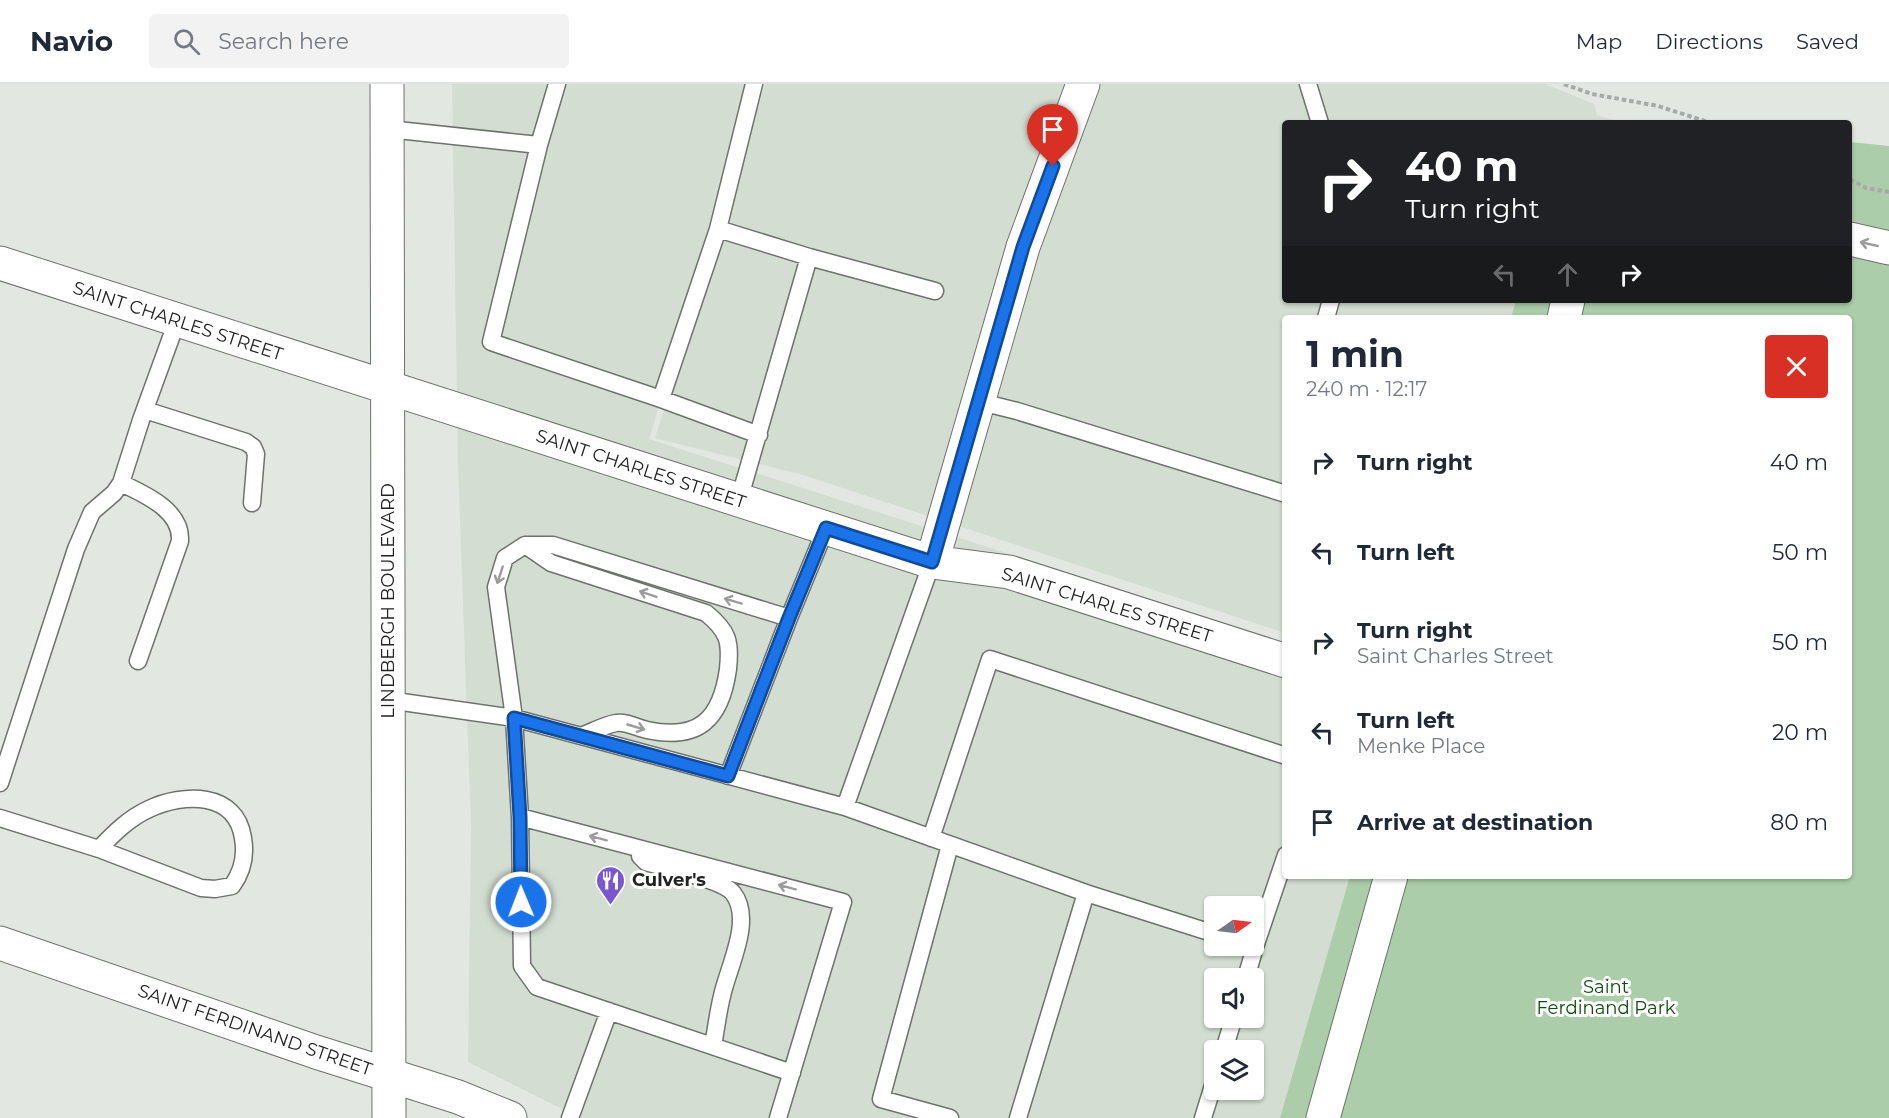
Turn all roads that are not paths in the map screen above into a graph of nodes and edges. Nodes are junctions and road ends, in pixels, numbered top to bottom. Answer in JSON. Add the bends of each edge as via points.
{"nodes":[{"id":1,"x":387,"y":84,"type":"edge"},
{"id":2,"x":557,"y":84,"type":"edge"},
{"id":3,"x":754,"y":84,"type":"edge"},
{"id":4,"x":1083,"y":84,"type":"edge"},
{"id":5,"x":1308,"y":84,"type":"edge"},
{"id":6,"x":1319,"y":120,"type":"edge"},
{"id":7,"x":388,"y":129,"type":"junction"},
{"id":8,"x":539,"y":145,"type":"junction"},
{"id":9,"x":718,"y":229,"type":"junction"},
{"id":10,"x":1852,"y":240,"type":"edge"},
{"id":11,"x":1889,"y":249,"type":"edge"},
{"id":12,"x":809,"y":257,"type":"junction"},
{"id":13,"x":0,"y":263,"type":"edge"},
{"id":14,"x":935,"y":291,"type":"dead end"},
{"id":15,"x":177,"y":321,"type":"junction"},
{"id":16,"x":388,"y":387,"type":"junction"},
{"id":17,"x":661,"y":399,"type":"junction"},
{"id":18,"x":977,"y":401,"type":"junction"},
{"id":19,"x":145,"y":410,"type":"junction"},
{"id":20,"x":759,"y":435,"type":"junction"},
{"id":21,"x":121,"y":483,"type":"junction"},
{"id":22,"x":1282,"y":488,"type":"edge"},
{"id":23,"x":739,"y":500,"type":"junction"},
{"id":24,"x":252,"y":503,"type":"dead end"},
{"id":25,"x":826,"y":528,"type":"junction"},
{"id":26,"x":525,"y":545,"type":"junction"},
{"id":27,"x":932,"y":562,"type":"junction"},
{"id":28,"x":789,"y":618,"type":"junction"},
{"id":29,"x":1282,"y":660,"type":"edge"},
{"id":30,"x":138,"y":662,"type":"dead end"},
{"id":31,"x":388,"y":700,"type":"junction"},
{"id":32,"x":514,"y":718,"type":"junction"},
{"id":33,"x":581,"y":736,"type":"junction"},
{"id":34,"x":1282,"y":755,"type":"edge"},
{"id":35,"x":728,"y":776,"type":"junction"},
{"id":36,"x":0,"y":783,"type":"edge"},
{"id":37,"x":845,"y":807,"type":"junction"},
{"id":38,"x":520,"y":817,"type":"junction"},
{"id":39,"x":0,"y":818,"type":"edge"},
{"id":40,"x":931,"y":838,"type":"junction"},
{"id":41,"x":950,"y":845,"type":"junction"},
{"id":42,"x":633,"y":847,"type":"junction"},
{"id":43,"x":99,"y":849,"type":"junction"},
{"id":44,"x":1282,"y":866,"type":"edge"},
{"id":45,"x":1390,"y":879,"type":"edge"},
{"id":46,"x":1086,"y":893,"type":"junction"},
{"id":47,"x":1264,"y":914,"type":"edge"},
{"id":48,"x":1204,"y":931,"type":"edge"},
{"id":49,"x":0,"y":943,"type":"edge"},
{"id":50,"x":609,"y":1011,"type":"junction"},
{"id":51,"x":713,"y":1046,"type":"junction"},
{"id":52,"x":792,"y":1072,"type":"junction"},
{"id":53,"x":389,"y":1075,"type":"junction"},
{"id":54,"x":1209,"y":1100,"type":"edge"},
{"id":55,"x":389,"y":1118,"type":"edge"},
{"id":56,"x":510,"y":1118,"type":"edge"},
{"id":57,"x":570,"y":1118,"type":"edge"},
{"id":58,"x":778,"y":1118,"type":"edge"},
{"id":59,"x":951,"y":1118,"type":"edge"},
{"id":60,"x":1018,"y":1118,"type":"edge"},
{"id":61,"x":1203,"y":1118,"type":"edge"},
{"id":62,"x":1323,"y":1118,"type":"edge"}],
"edges":[{"from":1,"to":7,"type":"street","name":"LINDBERGH BOULEVARD"},
{"from":2,"to":8,"type":"lane"},
{"from":3,"to":9,"type":"lane"},
{"from":4,"to":18,"type":"street","via":[[1023,247]]},
{"from":5,"to":6,"type":"lane"},
{"from":7,"to":8,"type":"lane"},
{"from":7,"to":16,"type":"street","name":"LINDBERGH BOULEVARD"},
{"from":8,"to":17,"type":"lane","via":[[491,342]]},
{"from":9,"to":12,"type":"lane"},
{"from":9,"to":17,"type":"lane"},
{"from":11,"to":10,"type":"street","one_way":true},
{"from":12,"to":14,"type":"lane"},
{"from":12,"to":20,"type":"lane"},
{"from":13,"to":15,"type":"street","name":"SAINT CHARLES STREET"},
{"from":15,"to":16,"type":"street","name":"SAINT CHARLES STREET"},
{"from":15,"to":19,"type":"lane"},
{"from":16,"to":23,"type":"street","name":"SAINT CHARLES STREET"},
{"from":16,"to":31,"type":"street","name":"LINDBERGH BOULEVARD"},
{"from":17,"to":20,"type":"lane"},
{"from":18,"to":22,"type":"lane"},
{"from":18,"to":27,"type":"street"},
{"from":19,"to":21,"type":"lane"},
{"from":19,"to":24,"type":"lane","via":[[252,447],[256,454]]},
{"from":20,"to":23,"type":"lane"},
{"from":21,"to":30,"type":"lane","via":[[161,506],[181,530]]},
{"from":21,"to":36,"type":"lane","via":[[92,512],[76,549]]},
{"from":23,"to":25,"type":"street","name":"SAINT CHARLES STREET"},
{"from":25,"to":27,"type":"street","name":"SAINT CHARLES STREET"},
{"from":25,"to":28,"type":"lane"},
{"from":28,"to":26,"type":"lane","one_way":true,"via":[[553,545]]},
{"from":26,"to":32,"type":"lane","one_way":true,"via":[[505,558],[496,587]]},
{"from":33,"to":26,"type":"lane","one_way":true,"via":[[617,722],[672,734],[692,731],[709,720],[727,673],[727,636],[706,613],[551,563]]},
{"from":27,"to":29,"type":"street","name":"SAINT CHARLES STREET","via":[[1009,572]]},
{"from":27,"to":37,"type":"lane"},
{"from":28,"to":35,"type":"lane"},
{"from":31,"to":32,"type":"lane"},
{"from":31,"to":53,"type":"street","name":"LINDBERGH BOULEVARD"},
{"from":32,"to":33,"type":"lane"},
{"from":32,"to":38,"type":"lane"},
{"from":33,"to":35,"type":"lane"},
{"from":34,"to":40,"type":"lane","via":[[990,658]]},
{"from":35,"to":37,"type":"lane"},
{"from":37,"to":40,"type":"lane"},
{"from":42,"to":38,"type":"lane","one_way":true},
{"from":38,"to":50,"type":"lane","via":[[522,966],[537,987]]},
{"from":39,"to":43,"type":"lane"},
{"from":40,"to":41,"type":"lane"},
{"from":41,"to":46,"type":"lane"},
{"from":41,"to":59,"type":"lane","via":[[881,1099]]},
{"from":42,"to":51,"type":"lane","via":[[646,862],[717,883],[733,892],[741,909],[740,933],[722,994]]},
{"from":52,"to":42,"type":"lane","one_way":true,"via":[[843,902]]},
{"from":43,"to":43,"type":"lane","via":[[201,888],[215,889],[232,886],[244,858],[241,825],[230,809],[197,798],[150,808],[131,819]]},
{"from":44,"to":47,"type":"lane"},
{"from":45,"to":62,"type":"street"},
{"from":46,"to":48,"type":"lane"},
{"from":46,"to":60,"type":"lane"},
{"from":49,"to":53,"type":"street","name":"SAINT FERDINAND STREET"},
{"from":50,"to":51,"type":"lane"},
{"from":50,"to":57,"type":"lane"},
{"from":51,"to":52,"type":"lane"},
{"from":52,"to":58,"type":"lane"},
{"from":53,"to":55,"type":"street","name":"LINDBERGH BOULEVARD"},
{"from":53,"to":56,"type":"street","name":"SAINT FERDINAND STREET"},
{"from":54,"to":61,"type":"lane"}]}
